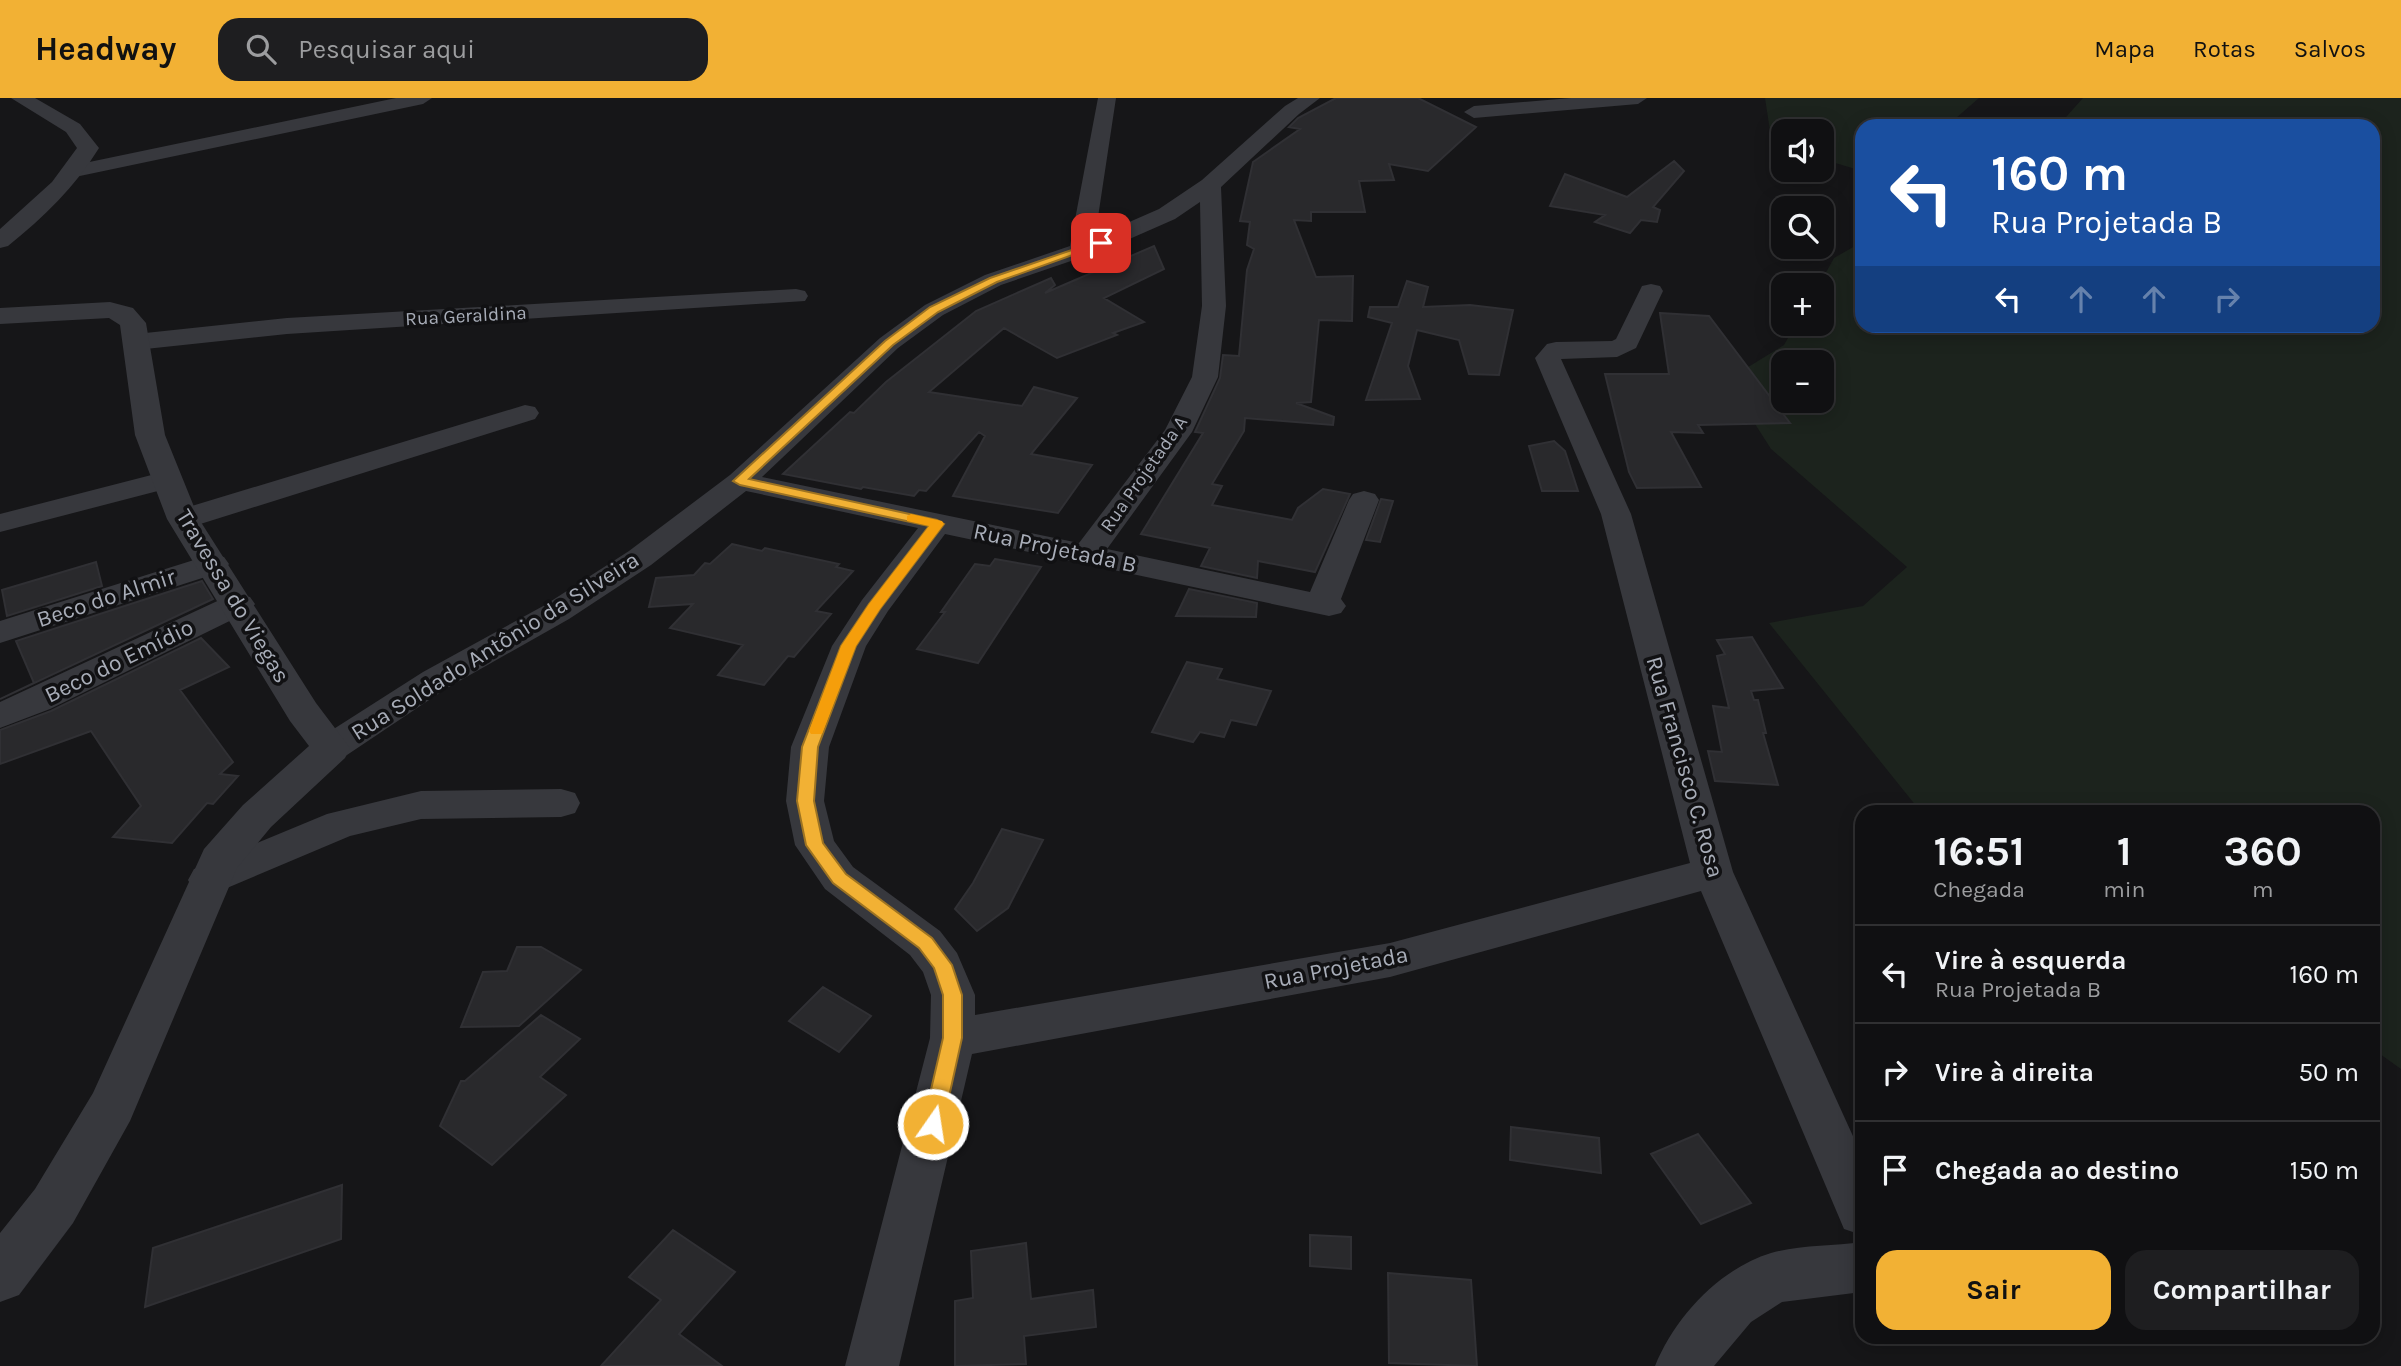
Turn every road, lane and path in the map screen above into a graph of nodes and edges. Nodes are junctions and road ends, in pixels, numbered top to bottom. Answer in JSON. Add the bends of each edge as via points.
{"nodes":[{"id":1,"x":21,"y":98,"type":"edge"},
{"id":2,"x":423,"y":98,"type":"edge"},
{"id":3,"x":1107,"y":98,"type":"edge"},
{"id":4,"x":1311,"y":98,"type":"edge"},
{"id":5,"x":1638,"y":98,"type":"edge"},
{"id":6,"x":1474,"y":111,"type":"dead end"},
{"id":7,"x":75,"y":171,"type":"junction"},
{"id":8,"x":1210,"y":185,"type":"junction"},
{"id":9,"x":0,"y":241,"type":"edge"},
{"id":10,"x":1081,"y":250,"type":"junction"},
{"id":11,"x":1651,"y":291,"type":"dead end"},
{"id":12,"x":796,"y":296,"type":"dead end"},
{"id":13,"x":0,"y":316,"type":"edge"},
{"id":14,"x":136,"y":342,"type":"junction"},
{"id":15,"x":525,"y":413,"type":"dead end"},
{"id":16,"x":167,"y":480,"type":"junction"},
{"id":17,"x":740,"y":481,"type":"junction"},
{"id":18,"x":1364,"y":500,"type":"dead end"},
{"id":19,"x":183,"y":519,"type":"junction"},
{"id":20,"x":0,"y":523,"type":"edge"},
{"id":21,"x":937,"y":524,"type":"junction"},
{"id":22,"x":1087,"y":554,"type":"junction"},
{"id":23,"x":213,"y":564,"type":"junction"},
{"id":24,"x":238,"y":604,"type":"junction"},
{"id":25,"x":0,"y":632,"type":"edge"},
{"id":26,"x":0,"y":716,"type":"edge"},
{"id":27,"x":331,"y":748,"type":"junction"},
{"id":28,"x":561,"y":803,"type":"dead end"},
{"id":29,"x":1713,"y":872,"type":"junction"},
{"id":30,"x":208,"y":880,"type":"junction"},
{"id":31,"x":953,"y":1038,"type":"junction"},
{"id":32,"x":1855,"y":1196,"type":"edge"},
{"id":33,"x":1855,"y":1268,"type":"edge"},
{"id":34,"x":0,"y":1276,"type":"edge"},
{"id":35,"x":872,"y":1366,"type":"edge"},
{"id":36,"x":1682,"y":1366,"type":"edge"}],
"edges":[{"from":1,"to":7,"type":"street","via":[[73,128],[88,148]]},
{"from":2,"to":7,"type":"street"},
{"from":3,"to":10,"type":"street"},
{"from":4,"to":8,"type":"street","name":"Rua Soldado Antônio da Silveira"},
{"from":5,"to":6,"type":"street"},
{"from":7,"to":9,"type":"street"},
{"from":8,"to":10,"type":"street","name":"Rua Soldado Antônio da Silveira","via":[[1157,219]]},
{"from":8,"to":22,"type":"street","name":"Rua Projetada A","via":[[1214,306],[1205,376],[1178,432]]},
{"from":10,"to":17,"type":"street","name":"Rua Soldado Antônio da Silveira","via":[[993,280],[934,310],[889,343]]},
{"from":11,"to":29,"type":"street","name":"Rua Francisco C. Rosa","via":[[1627,343],[1617,349],[1556,350],[1548,358],[1616,514]]},
{"from":12,"to":14,"type":"street","name":"Rua Geraldina","via":[[287,326]]},
{"from":13,"to":14,"type":"street","name":"Travessa do Viegas","via":[[110,310],[133,323]]},
{"from":14,"to":16,"type":"street","name":"Travessa do Viegas","via":[[150,435]]},
{"from":15,"to":19,"type":"street"},
{"from":16,"to":19,"type":"street","name":"Travessa do Viegas"},
{"from":16,"to":20,"type":"street"},
{"from":17,"to":21,"type":"street","name":"Rua Projetada B"},
{"from":17,"to":27,"type":"street","name":"Rua Soldado Antônio da Silveira","via":[[640,558]]},
{"from":18,"to":22,"type":"street","name":"Rua Projetada B","via":[[1325,605]]},
{"from":19,"to":23,"type":"street","name":"Travessa do Viegas"},
{"from":21,"to":22,"type":"street","name":"Rua Projetada B"},
{"from":21,"to":31,"type":"street","via":[[849,646],[810,747],[805,801],[815,845],[839,878],[925,943],[942,965],[953,995]]},
{"from":23,"to":24,"type":"street","name":"Travessa do Viegas"},
{"from":23,"to":25,"type":"street","name":"Beco do Almir"},
{"from":24,"to":26,"type":"street","name":"Beco do Emídio"},
{"from":24,"to":27,"type":"street","name":"Travessa do Viegas","via":[[303,712]]},
{"from":27,"to":30,"type":"street","name":"Rua Soldado Antônio da Silveira","via":[[257,816]]},
{"from":28,"to":30,"type":"street","via":[[421,804],[341,824]]},
{"from":29,"to":31,"type":"street","name":"Rua Projetada","via":[[1390,960]]},
{"from":29,"to":32,"type":"street","name":"Rua Francisco C. Rosa"},
{"from":30,"to":34,"type":"street","name":"Rua Soldado Antônio da Silveira","via":[[112,1106],[54,1206]]},
{"from":31,"to":35,"type":"street"},
{"from":33,"to":36,"type":"street","via":[[1773,1278],[1732,1304]]}]}
